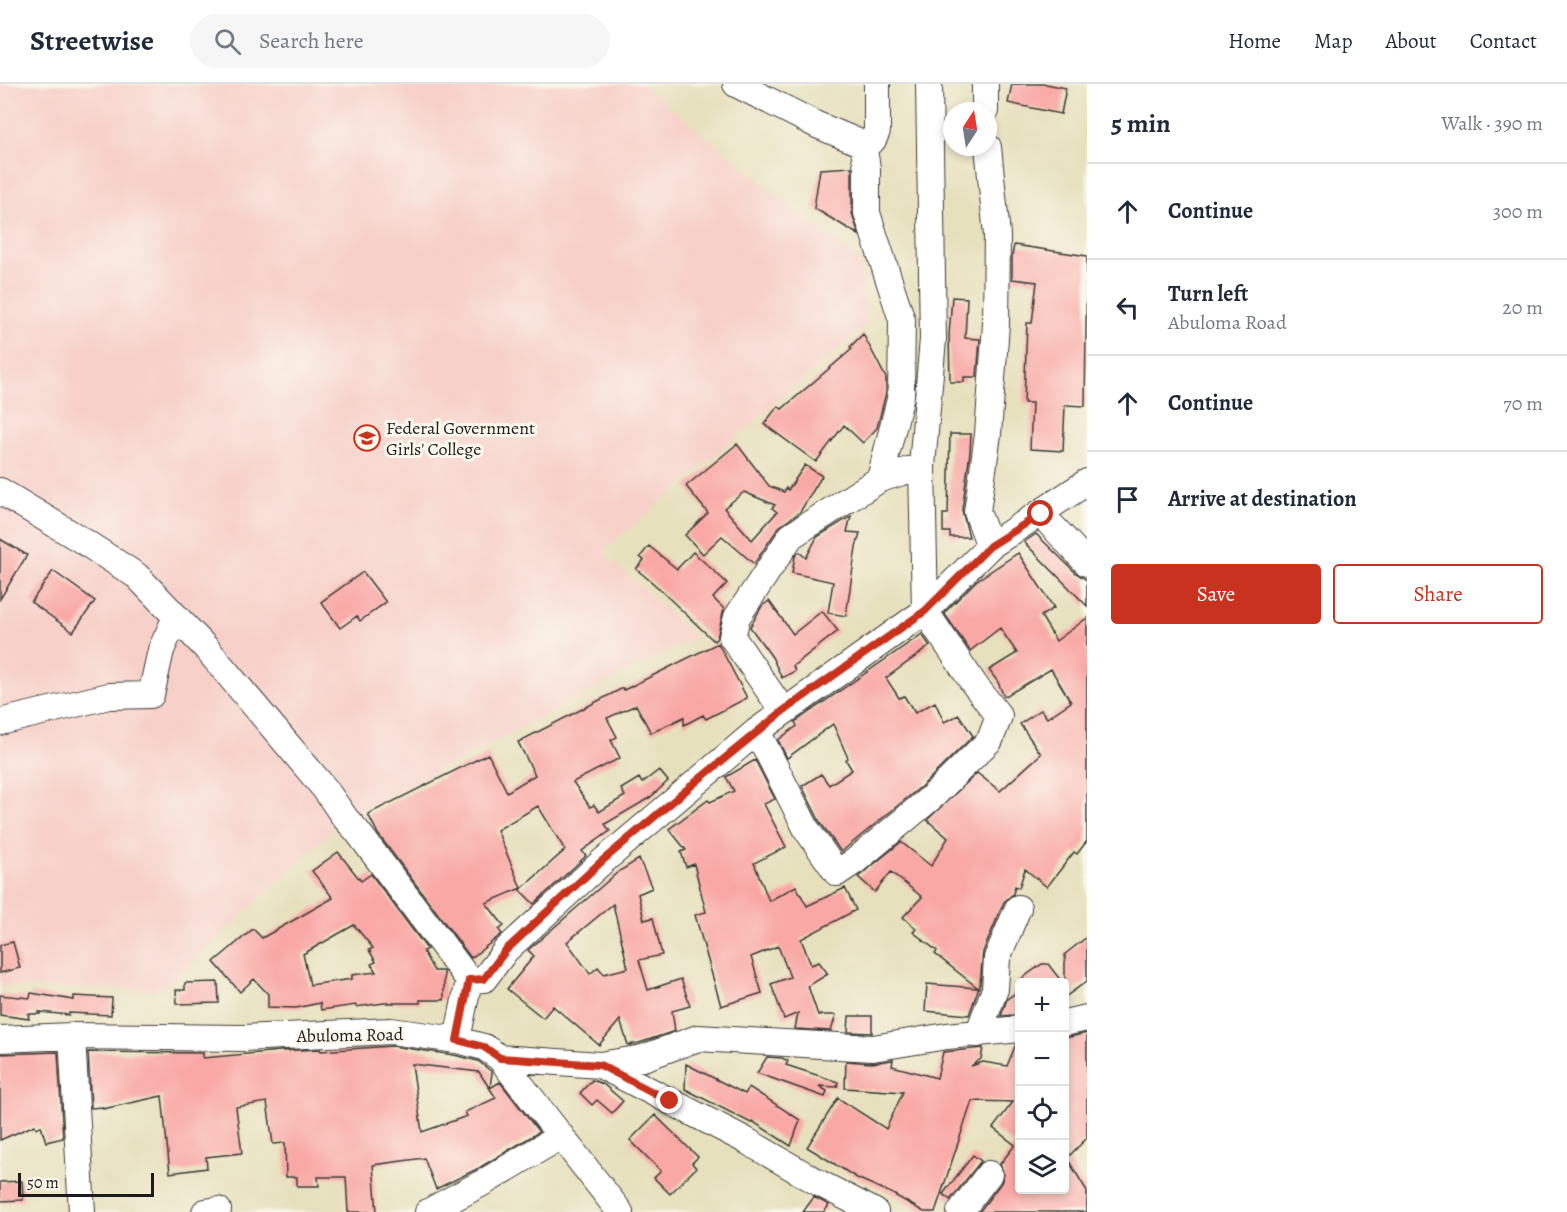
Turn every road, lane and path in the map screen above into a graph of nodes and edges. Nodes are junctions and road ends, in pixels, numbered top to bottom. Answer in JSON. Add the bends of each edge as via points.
{"nodes":[{"id":1,"x":736,"y":84,"type":"edge"},
{"id":2,"x":877,"y":84,"type":"edge"},
{"id":3,"x":929,"y":84,"type":"edge"},
{"id":4,"x":985,"y":84,"type":"edge"},
{"id":5,"x":986,"y":102,"type":"edge"},
{"id":6,"x":863,"y":144,"type":"junction"},
{"id":7,"x":989,"y":156,"type":"edge"},
{"id":8,"x":922,"y":466,"type":"junction"},
{"id":9,"x":880,"y":479,"type":"junction"},
{"id":10,"x":1087,"y":482,"type":"edge"},
{"id":11,"x":0,"y":491,"type":"edge"},
{"id":12,"x":1041,"y":514,"type":"junction"},
{"id":13,"x":990,"y":546,"type":"junction"},
{"id":14,"x":1087,"y":563,"type":"edge"},
{"id":15,"x":925,"y":611,"type":"junction"},
{"id":16,"x":176,"y":617,"type":"junction"},
{"id":17,"x":783,"y":711,"type":"junction"},
{"id":18,"x":0,"y":722,"type":"edge"},
{"id":19,"x":758,"y":731,"type":"junction"},
{"id":20,"x":1018,"y":908,"type":"dead end"},
{"id":21,"x":469,"y":980,"type":"junction"},
{"id":22,"x":1087,"y":1018,"type":"edge"},
{"id":23,"x":1069,"y":1022,"type":"edge"},
{"id":24,"x":1015,"y":1030,"type":"edge"},
{"id":25,"x":978,"y":1034,"type":"junction"},
{"id":26,"x":72,"y":1036,"type":"junction"},
{"id":27,"x":0,"y":1039,"type":"edge"},
{"id":28,"x":457,"y":1040,"type":"junction"},
{"id":29,"x":500,"y":1058,"type":"junction"},
{"id":30,"x":600,"y":1065,"type":"junction"},
{"id":31,"x":561,"y":1136,"type":"junction"},
{"id":32,"x":989,"y":1174,"type":"dead end"},
{"id":33,"x":82,"y":1212,"type":"edge"},
{"id":34,"x":428,"y":1212,"type":"edge"},
{"id":35,"x":621,"y":1212,"type":"edge"},
{"id":36,"x":875,"y":1212,"type":"edge"},
{"id":37,"x":960,"y":1212,"type":"edge"}],
"edges":[{"from":1,"to":6,"type":"street"},
{"from":2,"to":6,"type":"street","via":[[877,131],[873,140]]},
{"from":3,"to":8,"type":"street","via":[[933,339]]},
{"from":4,"to":5,"type":"street"},
{"from":6,"to":9,"type":"street","via":[[867,213],[902,320],[901,394]]},
{"from":7,"to":13,"type":"street","via":[[997,235],[996,324],[988,434],[977,512]]},
{"from":8,"to":9,"type":"street"},
{"from":8,"to":15,"type":"street"},
{"from":9,"to":17,"type":"street","via":[[791,536],[737,617],[732,637]]},
{"from":10,"to":12,"type":"street"},
{"from":11,"to":16,"type":"street","via":[[137,576]]},
{"from":12,"to":13,"type":"street"},
{"from":12,"to":14,"type":"street"},
{"from":13,"to":15,"type":"street"},
{"from":15,"to":17,"type":"street"},
{"from":15,"to":19,"type":"street","via":[[999,716],[990,740],[933,796],[837,873],[807,830]]},
{"from":16,"to":18,"type":"street","via":[[161,650],[151,694],[109,696]]},
{"from":16,"to":21,"type":"street","via":[[325,789]]},
{"from":17,"to":19,"type":"street"},
{"from":19,"to":21,"type":"street","via":[[602,861],[506,950],[484,979]]},
{"from":20,"to":25,"type":"street","via":[[997,958],[995,989]]},
{"from":21,"to":28,"type":"street"},
{"from":22,"to":23,"type":"street"},
{"from":24,"to":25,"type":"street"},
{"from":25,"to":30,"type":"street","via":[[873,1048],[698,1038],[643,1058]]},
{"from":26,"to":27,"type":"street","name":"Abuloma Road"},
{"from":26,"to":28,"type":"street","name":"Abuloma Road","via":[[244,1038],[391,1031]]},
{"from":26,"to":33,"type":"street"},
{"from":28,"to":29,"type":"street","name":"Abuloma Road","via":[[484,1047]]},
{"from":29,"to":30,"type":"street"},
{"from":29,"to":31,"type":"street","name":"Abuloma Road"},
{"from":30,"to":36,"type":"street"},
{"from":31,"to":34,"type":"street"},
{"from":31,"to":35,"type":"street","name":"Abuloma Road"},
{"from":32,"to":37,"type":"street"}]}
